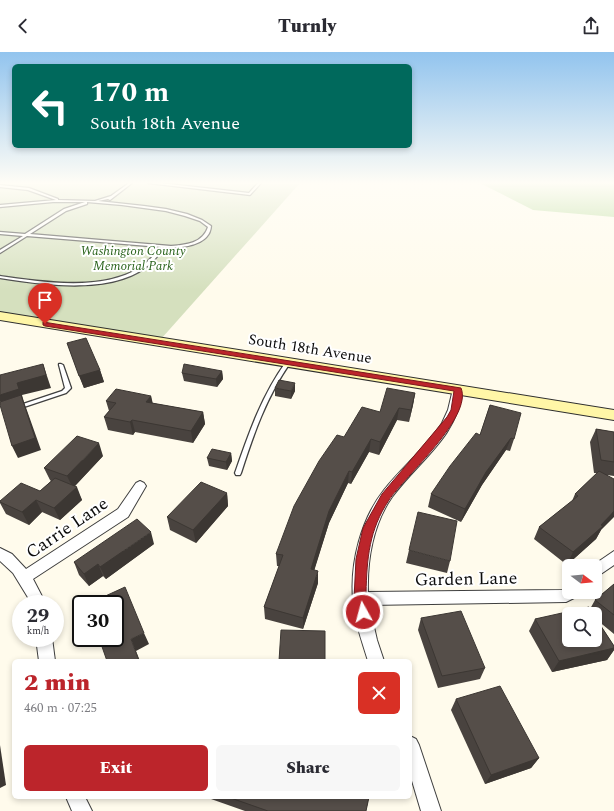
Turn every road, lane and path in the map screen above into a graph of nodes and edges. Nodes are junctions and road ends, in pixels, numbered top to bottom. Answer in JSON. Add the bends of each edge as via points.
{"nodes":[{"id":1,"x":51,"y":218,"type":"edge"},
{"id":2,"x":197,"y":218,"type":"edge"},
{"id":3,"x":0,"y":233,"type":"edge"},
{"id":4,"x":26,"y":234,"type":"junction"},
{"id":5,"x":162,"y":248,"type":"junction"},
{"id":6,"x":0,"y":252,"type":"edge"},
{"id":7,"x":0,"y":277,"type":"edge"},
{"id":8,"x":0,"y":316,"type":"edge"},
{"id":9,"x":288,"y":363,"type":"junction"},
{"id":10,"x":61,"y":365,"type":"dead end"},
{"id":11,"x":458,"y":390,"type":"junction"},
{"id":12,"x":15,"y":408,"type":"edge"},
{"id":13,"x":614,"y":415,"type":"edge"},
{"id":14,"x":238,"y":473,"type":"dead end"},
{"id":15,"x":140,"y":486,"type":"dead end"},
{"id":16,"x":0,"y":554,"type":"edge"},
{"id":17,"x":614,"y":557,"type":"edge"},
{"id":18,"x":602,"y":566,"type":"edge"},
{"id":19,"x":25,"y":577,"type":"junction"},
{"id":20,"x":34,"y":595,"type":"edge"},
{"id":21,"x":562,"y":596,"type":"edge"},
{"id":22,"x":360,"y":599,"type":"junction"},
{"id":23,"x":45,"y":647,"type":"edge"},
{"id":24,"x":47,"y":659,"type":"edge"},
{"id":25,"x":375,"y":659,"type":"edge"},
{"id":26,"x":412,"y":751,"type":"edge"},
{"id":27,"x":76,"y":799,"type":"edge"},
{"id":28,"x":82,"y":811,"type":"edge"},
{"id":29,"x":431,"y":811,"type":"edge"}],
"edges":[{"from":1,"to":4,"type":"lane"},
{"from":2,"to":5,"type":"lane","via":[[210,227],[206,236],[195,243]]},
{"from":3,"to":4,"type":"lane"},
{"from":4,"to":5,"type":"lane"},
{"from":4,"to":6,"type":"lane"},
{"from":5,"to":7,"type":"lane","via":[[139,270],[108,280],[61,284]]},
{"from":8,"to":9,"type":"street","name":"South 18th Avenue"},
{"from":9,"to":11,"type":"street","name":"South 18th Avenue"},
{"from":9,"to":14,"type":"lane","via":[[263,406]]},
{"from":10,"to":12,"type":"lane","via":[[68,388],[64,392]]},
{"from":11,"to":13,"type":"street","name":"South 18th Avenue"},
{"from":11,"to":22,"type":"street","via":[[455,410],[448,423],[386,497],[368,528],[361,559]]},
{"from":15,"to":19,"type":"street","name":"Carrie Lane","via":[[123,513]]},
{"from":16,"to":19,"type":"street"},
{"from":17,"to":18,"type":"street"},
{"from":19,"to":20,"type":"street"},
{"from":21,"to":22,"type":"street","name":"Garden Lane"},
{"from":22,"to":25,"type":"street","via":[[368,639]]},
{"from":23,"to":24,"type":"street"},
{"from":26,"to":29,"type":"street"},
{"from":27,"to":28,"type":"street"}]}
